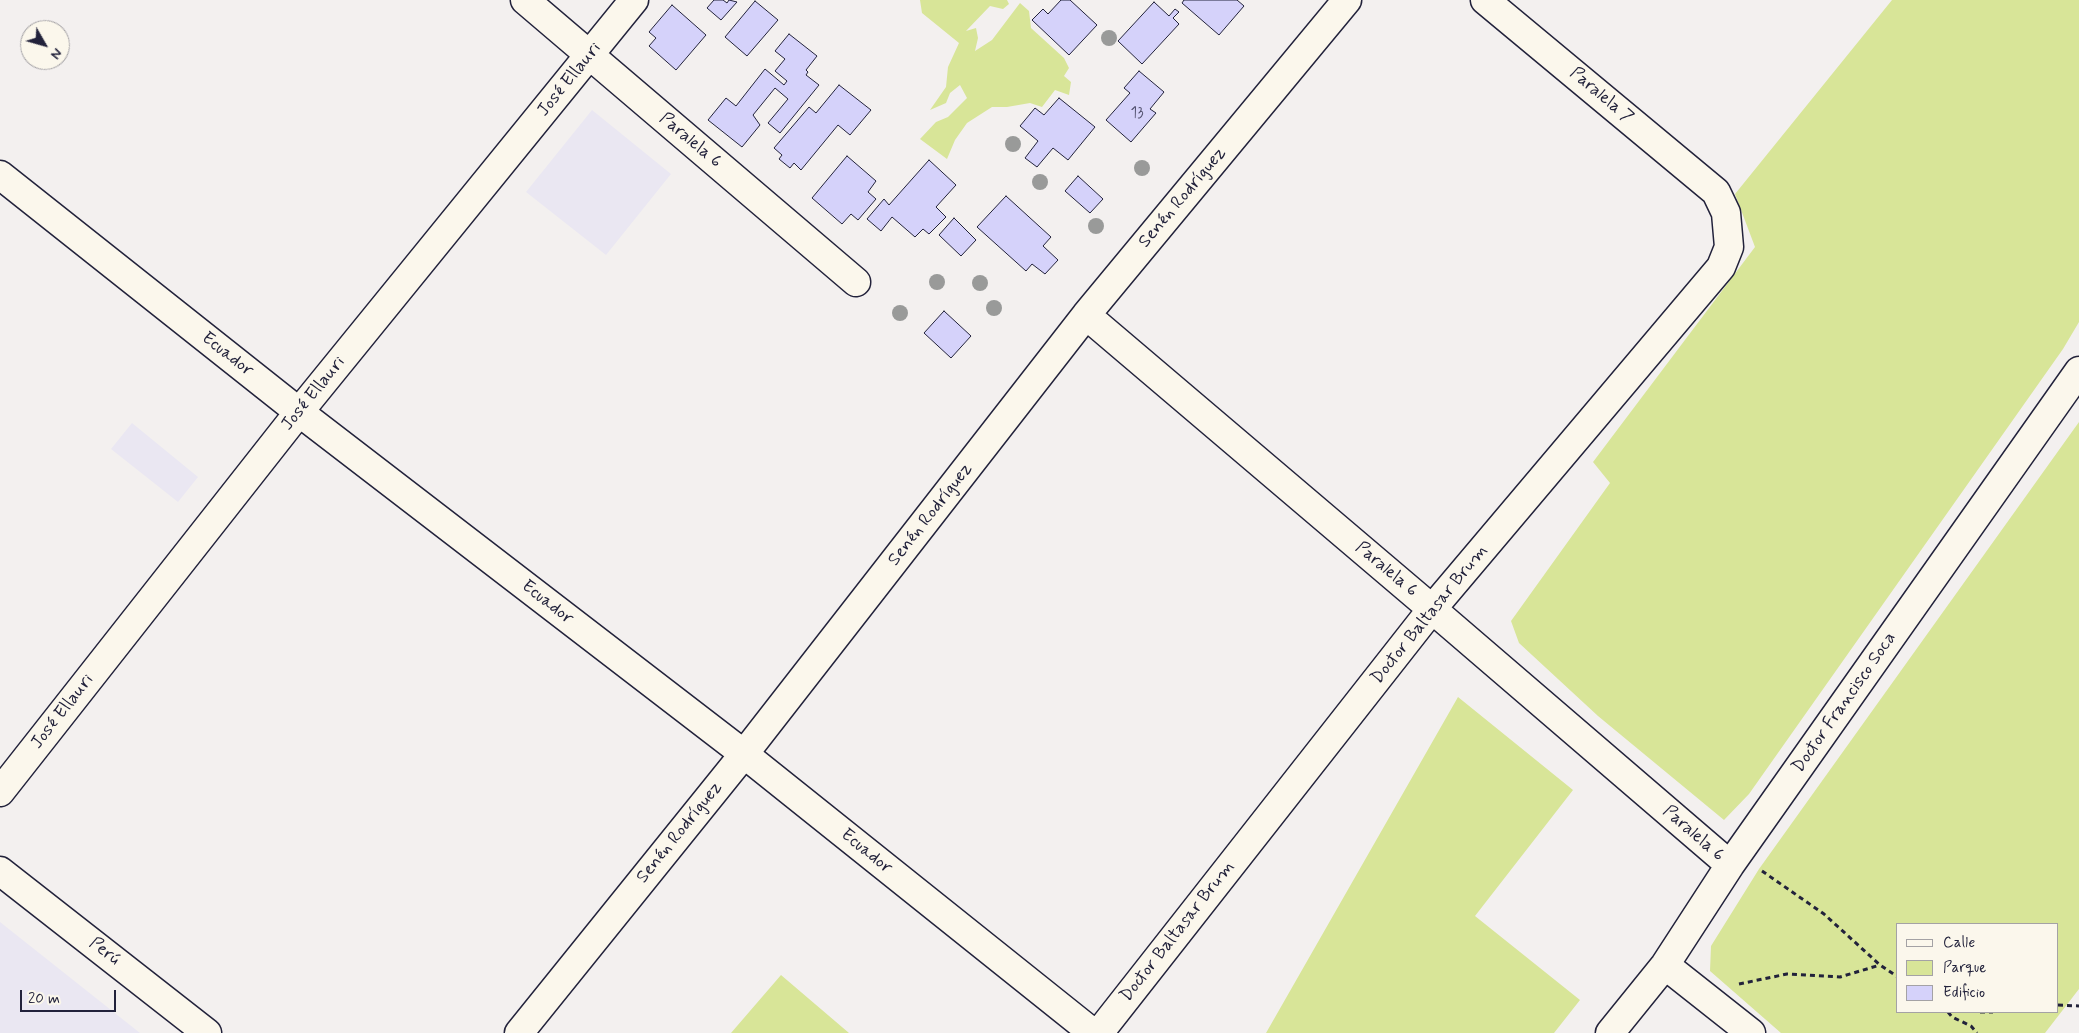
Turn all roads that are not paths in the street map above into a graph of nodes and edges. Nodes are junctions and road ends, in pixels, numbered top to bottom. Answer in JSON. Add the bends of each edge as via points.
{"nodes":[{"id":1,"x":525,"y":0,"type":"edge"},
{"id":2,"x":634,"y":0,"type":"edge"},
{"id":3,"x":1346,"y":0,"type":"edge"},
{"id":4,"x":1485,"y":0,"type":"edge"},
{"id":5,"x":589,"y":56,"type":"junction"},
{"id":6,"x":0,"y":175,"type":"edge"},
{"id":7,"x":1716,"y":192,"type":"joint"},
{"id":8,"x":856,"y":282,"type":"dead end"},
{"id":9,"x":1086,"y":315,"type":"junction"},
{"id":10,"x":2079,"y":371,"type":"edge"},
{"id":11,"x":299,"y":412,"type":"junction"},
{"id":12,"x":1432,"y":609,"type":"junction"},
{"id":13,"x":744,"y":754,"type":"junction"},
{"id":14,"x":0,"y":792,"type":"edge"},
{"id":15,"x":1730,"y":865,"type":"junction"},
{"id":16,"x":0,"y":871,"type":"edge"},
{"id":17,"x":1664,"y":965,"type":"junction"},
{"id":18,"x":207,"y":1033,"type":"edge"},
{"id":19,"x":519,"y":1033,"type":"edge"},
{"id":20,"x":1093,"y":1033,"type":"edge"},
{"id":21,"x":1099,"y":1033,"type":"edge"},
{"id":22,"x":1610,"y":1033,"type":"edge"},
{"id":23,"x":1751,"y":1033,"type":"edge"}],
"edges":[{"from":1,"to":5,"type":"street","name":"Paralela 6"},
{"from":2,"to":5,"type":"street","name":"José Ellauri"},
{"from":3,"to":9,"type":"street","name":"Senén Rodríguez"},
{"from":4,"to":7,"type":"street","name":"Paralela 7"},
{"from":5,"to":8,"type":"street","name":"Paralela 6"},
{"from":5,"to":11,"type":"street","name":"José Ellauri"},
{"from":6,"to":11,"type":"street","name":"Ecuador"},
{"from":7,"to":12,"type":"street","name":"Doctor Baltasar Brum","via":[[1726,213],[1729,247],[1721,267]]},
{"from":9,"to":12,"type":"street","name":"Paralela 6"},
{"from":9,"to":13,"type":"street","name":"Senén Rodríguez"},
{"from":10,"to":15,"type":"street","name":"Doctor Francisco Soca"},
{"from":11,"to":13,"type":"street","name":"Ecuador"},
{"from":11,"to":14,"type":"street","name":"José Ellauri"},
{"from":12,"to":15,"type":"street","name":"Paralela 6"},
{"from":12,"to":21,"type":"street","name":"Doctor Baltasar Brum"},
{"from":13,"to":19,"type":"street","name":"Senén Rodríguez"},
{"from":13,"to":20,"type":"street","name":"Ecuador"},
{"from":15,"to":17,"type":"street","name":"Doctor Francisco Soca"},
{"from":16,"to":18,"type":"street","name":"Perú"},
{"from":17,"to":22,"type":"street","name":"Doctor Francisco Soca"},
{"from":17,"to":23,"type":"street"}]}
